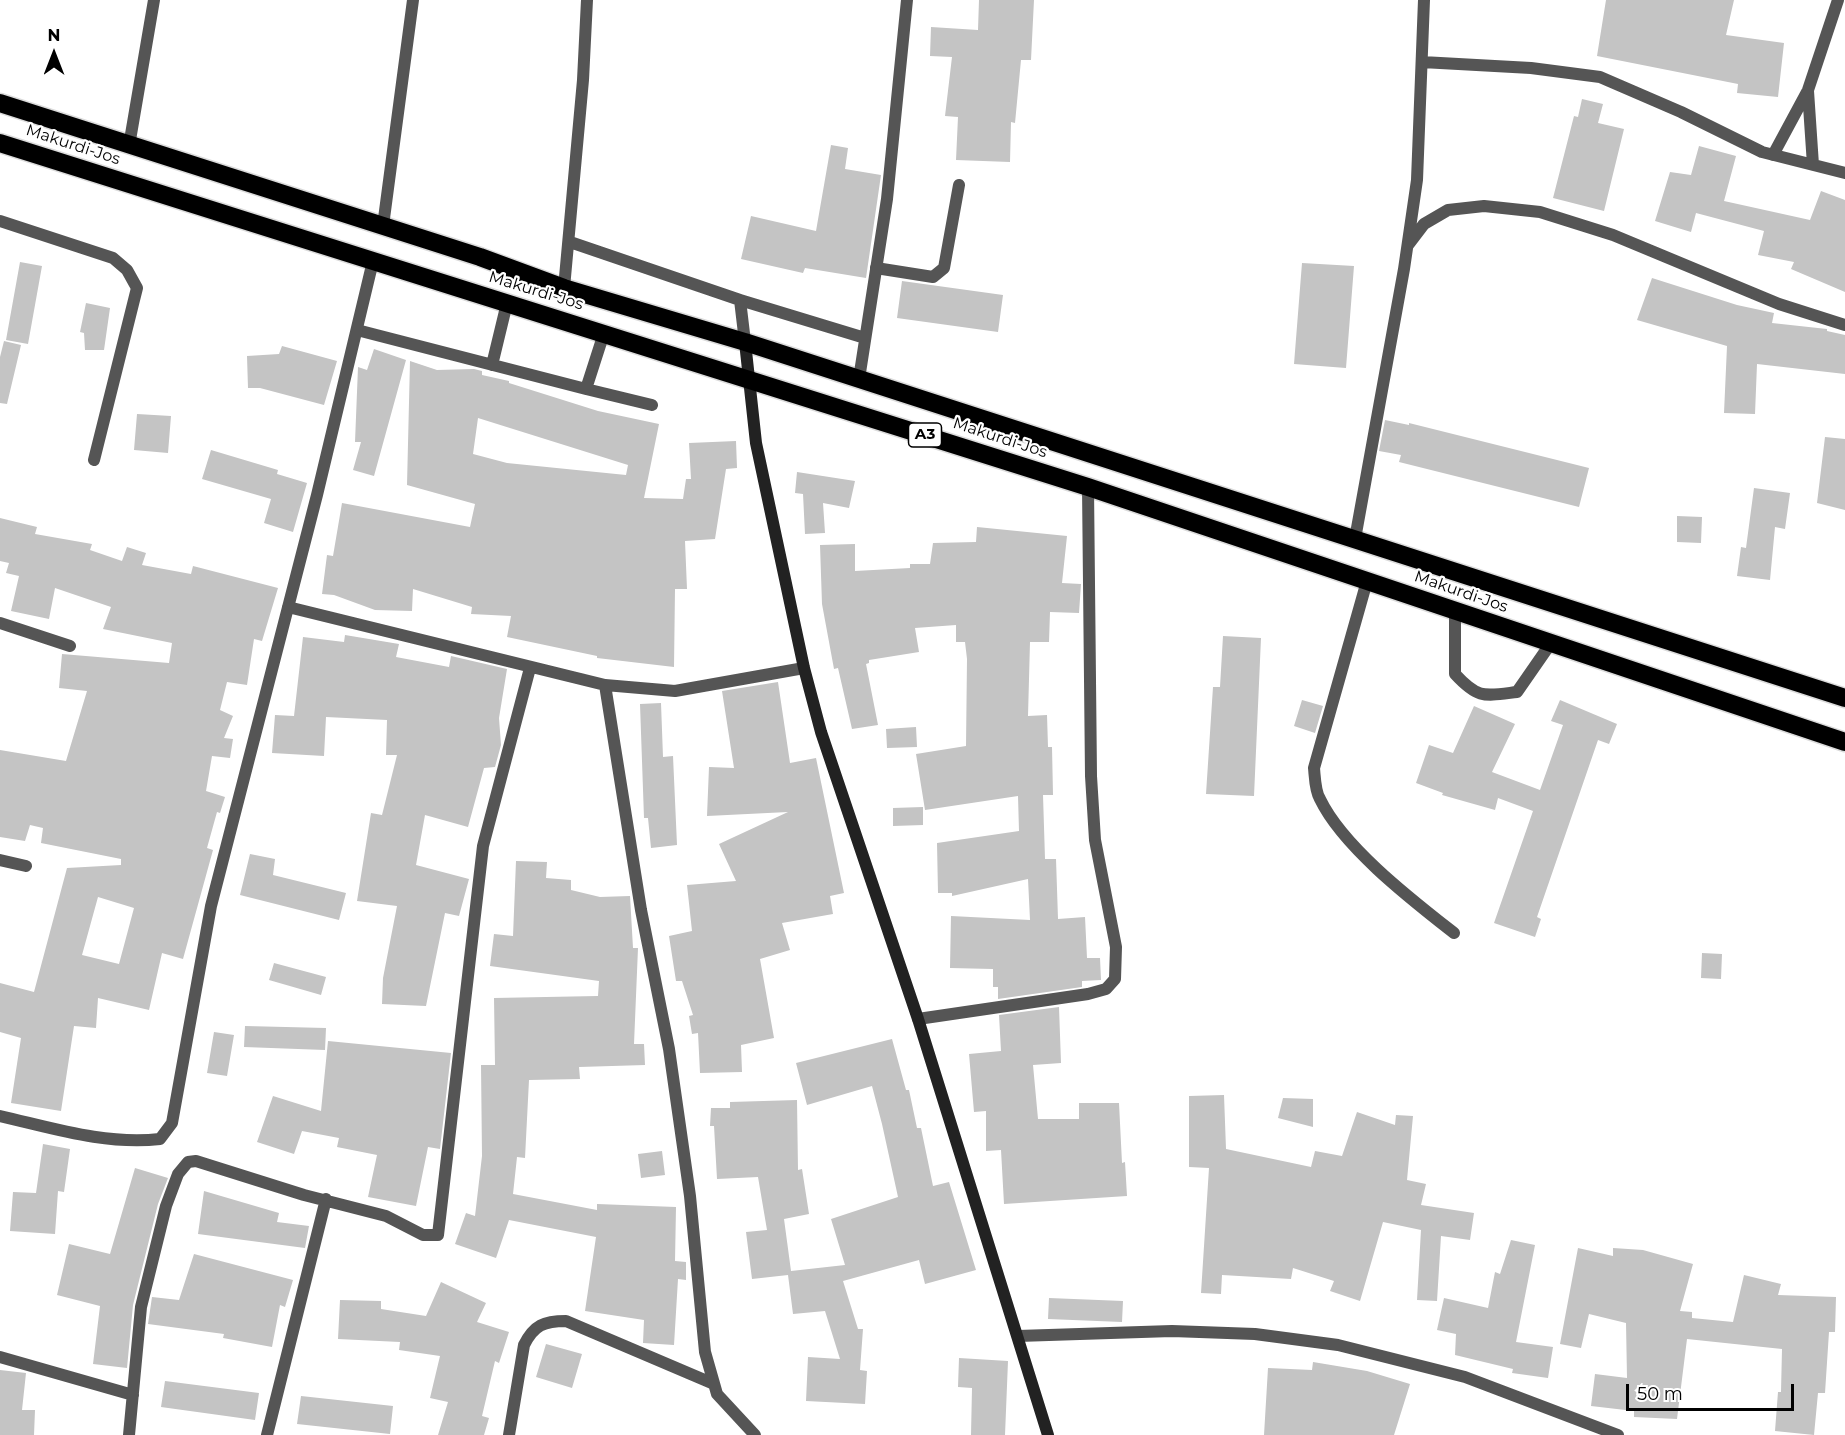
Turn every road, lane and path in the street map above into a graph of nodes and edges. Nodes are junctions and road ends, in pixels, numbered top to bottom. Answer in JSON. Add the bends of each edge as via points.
{"nodes":[{"id":1,"x":154,"y":0,"type":"edge"},
{"id":2,"x":413,"y":0,"type":"edge"},
{"id":3,"x":587,"y":0,"type":"edge"},
{"id":4,"x":907,"y":0,"type":"edge"},
{"id":5,"x":1424,"y":0,"type":"edge"},
{"id":6,"x":1838,"y":0,"type":"edge"},
{"id":7,"x":1422,"y":62,"type":"junction"},
{"id":8,"x":1808,"y":90,"type":"junction"},
{"id":9,"x":0,"y":103,"type":"edge"},
{"id":10,"x":0,"y":143,"type":"edge"},
{"id":11,"x":129,"y":146,"type":"junction"},
{"id":12,"x":1773,"y":154,"type":"junction"},
{"id":13,"x":1813,"y":165,"type":"junction"},
{"id":14,"x":1845,"y":173,"type":"edge"},
{"id":15,"x":959,"y":184,"type":"dead end"},
{"id":16,"x":0,"y":221,"type":"edge"},
{"id":17,"x":383,"y":226,"type":"junction"},
{"id":18,"x":570,"y":242,"type":"junction"},
{"id":19,"x":1407,"y":246,"type":"junction"},
{"id":20,"x":374,"y":261,"type":"junction"},
{"id":21,"x":876,"y":268,"type":"junction"},
{"id":22,"x":564,"y":288,"type":"junction"},
{"id":23,"x":740,"y":300,"type":"junction"},
{"id":24,"x":507,"y":303,"type":"junction"},
{"id":25,"x":1845,"y":325,"type":"edge"},
{"id":26,"x":357,"y":330,"type":"junction"},
{"id":27,"x":604,"y":333,"type":"junction"},
{"id":28,"x":865,"y":338,"type":"junction"},
{"id":29,"x":745,"y":342,"type":"junction"},
{"id":30,"x":492,"y":365,"type":"junction"},
{"id":31,"x":748,"y":378,"type":"junction"},
{"id":32,"x":859,"y":379,"type":"junction"},
{"id":33,"x":586,"y":389,"type":"junction"},
{"id":34,"x":652,"y":405,"type":"dead end"},
{"id":35,"x":94,"y":460,"type":"dead end"},
{"id":36,"x":1088,"y":487,"type":"junction"},
{"id":37,"x":1355,"y":539,"type":"junction"},
{"id":38,"x":1366,"y":581,"type":"junction"},
{"id":39,"x":288,"y":607,"type":"junction"},
{"id":40,"x":1455,"y":611,"type":"junction"},
{"id":41,"x":0,"y":623,"type":"edge"},
{"id":42,"x":1551,"y":643,"type":"junction"},
{"id":43,"x":70,"y":646,"type":"dead end"},
{"id":44,"x":530,"y":668,"type":"junction"},
{"id":45,"x":804,"y":668,"type":"junction"},
{"id":46,"x":605,"y":685,"type":"junction"},
{"id":47,"x":1845,"y":698,"type":"edge"},
{"id":48,"x":1845,"y":742,"type":"edge"},
{"id":49,"x":0,"y":860,"type":"edge"},
{"id":50,"x":26,"y":866,"type":"dead end"},
{"id":51,"x":1454,"y":933,"type":"dead end"},
{"id":52,"x":918,"y":1019,"type":"junction"},
{"id":53,"x":0,"y":1116,"type":"edge"},
{"id":54,"x":326,"y":1199,"type":"junction"},
{"id":55,"x":1018,"y":1336,"type":"junction"},
{"id":56,"x":0,"y":1357,"type":"edge"},
{"id":57,"x":714,"y":1384,"type":"junction"},
{"id":58,"x":132,"y":1395,"type":"junction"},
{"id":59,"x":129,"y":1435,"type":"edge"},
{"id":60,"x":267,"y":1435,"type":"edge"},
{"id":61,"x":509,"y":1435,"type":"edge"},
{"id":62,"x":754,"y":1435,"type":"edge"},
{"id":63,"x":1048,"y":1435,"type":"edge"},
{"id":64,"x":1618,"y":1435,"type":"edge"}],
"edges":[{"from":1,"to":11,"type":"street"},
{"from":2,"to":17,"type":"street"},
{"from":3,"to":18,"type":"street"},
{"from":4,"to":21,"type":"street"},
{"from":5,"to":7,"type":"street"},
{"from":6,"to":8,"type":"street"},
{"from":7,"to":12,"type":"street","via":[[1531,68],[1600,77]]},
{"from":7,"to":19,"type":"street","via":[[1417,180]]},
{"from":8,"to":12,"type":"street"},
{"from":8,"to":13,"type":"street"},
{"from":9,"to":11,"type":"highway","name":"Makurdi-Jos","number":"A3"},
{"from":10,"to":20,"type":"highway","name":"Makurdi-Jos","number":"A3"},
{"from":11,"to":17,"type":"highway","name":"Makurdi-Jos","number":"A3"},
{"from":12,"to":13,"type":"street"},
{"from":13,"to":14,"type":"street"},
{"from":15,"to":21,"type":"street","via":[[944,268],[933,277]]},
{"from":16,"to":35,"type":"street","via":[[113,258],[127,270],[137,288]]},
{"from":17,"to":22,"type":"highway","name":"Makurdi-Jos","number":"A3"},
{"from":18,"to":22,"type":"street"},
{"from":18,"to":23,"type":"street"},
{"from":19,"to":25,"type":"street","via":[[1424,224],[1448,210],[1484,206],[1540,212],[1613,235],[1779,304]]},
{"from":19,"to":37,"type":"street"},
{"from":20,"to":24,"type":"highway","name":"Makurdi-Jos","number":"A3"},
{"from":20,"to":26,"type":"street"},
{"from":21,"to":28,"type":"street"},
{"from":22,"to":29,"type":"highway","name":"Makurdi-Jos","number":"A3"},
{"from":23,"to":28,"type":"street"},
{"from":23,"to":29,"type":"street"},
{"from":24,"to":27,"type":"highway","name":"Makurdi-Jos","number":"A3"},
{"from":24,"to":30,"type":"street"},
{"from":26,"to":30,"type":"street"},
{"from":26,"to":39,"type":"street"},
{"from":27,"to":31,"type":"highway","name":"Makurdi-Jos","number":"A3"},
{"from":27,"to":33,"type":"street"},
{"from":28,"to":32,"type":"street"},
{"from":29,"to":31,"type":"main road"},
{"from":29,"to":32,"type":"highway","name":"Makurdi-Jos","number":"A3"},
{"from":30,"to":33,"type":"street"},
{"from":31,"to":36,"type":"highway","name":"Makurdi-Jos","number":"A3"},
{"from":31,"to":45,"type":"main road","via":[[756,442]]},
{"from":32,"to":37,"type":"highway","name":"Makurdi-Jos","number":"A3"},
{"from":33,"to":34,"type":"street"},
{"from":36,"to":38,"type":"highway","name":"Makurdi-Jos","number":"A3"},
{"from":36,"to":52,"type":"street","via":[[1091,776],[1095,840],[1116,947],[1115,979],[1106,988],[1088,994]]},
{"from":37,"to":47,"type":"highway","name":"Makurdi-Jos","number":"A3"},
{"from":38,"to":40,"type":"highway","name":"Makurdi-Jos","number":"A3"},
{"from":38,"to":51,"type":"street","via":[[1314,768],[1318,797],[1334,824],[1401,891]]},
{"from":39,"to":44,"type":"street"},
{"from":39,"to":53,"type":"street","via":[[211,906],[172,1123],[167,1132],[160,1139],[102,1139]]},
{"from":40,"to":42,"type":"highway","name":"Makurdi-Jos","number":"A3"},
{"from":40,"to":42,"type":"street","via":[[1455,674],[1472,692],[1517,692]]},
{"from":41,"to":43,"type":"street"},
{"from":42,"to":48,"type":"highway","name":"Makurdi-Jos","number":"A3"},
{"from":44,"to":46,"type":"street"},
{"from":44,"to":54,"type":"street","via":[[483,846],[440,1231],[435,1237],[423,1235],[386,1216]]},
{"from":45,"to":46,"type":"street","via":[[675,690]]},
{"from":45,"to":52,"type":"main road","via":[[821,732]]},
{"from":46,"to":57,"type":"street","via":[[641,910],[669,1049],[690,1197],[705,1352]]},
{"from":49,"to":50,"type":"street"},
{"from":52,"to":55,"type":"main road"},
{"from":54,"to":58,"type":"street","via":[[196,1161],[188,1162],[178,1174],[159,1231],[141,1306]]},
{"from":54,"to":60,"type":"street"},
{"from":55,"to":63,"type":"main road"},
{"from":55,"to":64,"type":"street","via":[[1184,1331],[1255,1334],[1338,1345],[1465,1377]]},
{"from":56,"to":58,"type":"street"},
{"from":57,"to":61,"type":"street","via":[[566,1321],[546,1321],[530,1333],[524,1346]]},
{"from":57,"to":62,"type":"street","via":[[717,1394]]},
{"from":58,"to":59,"type":"street"}]}
